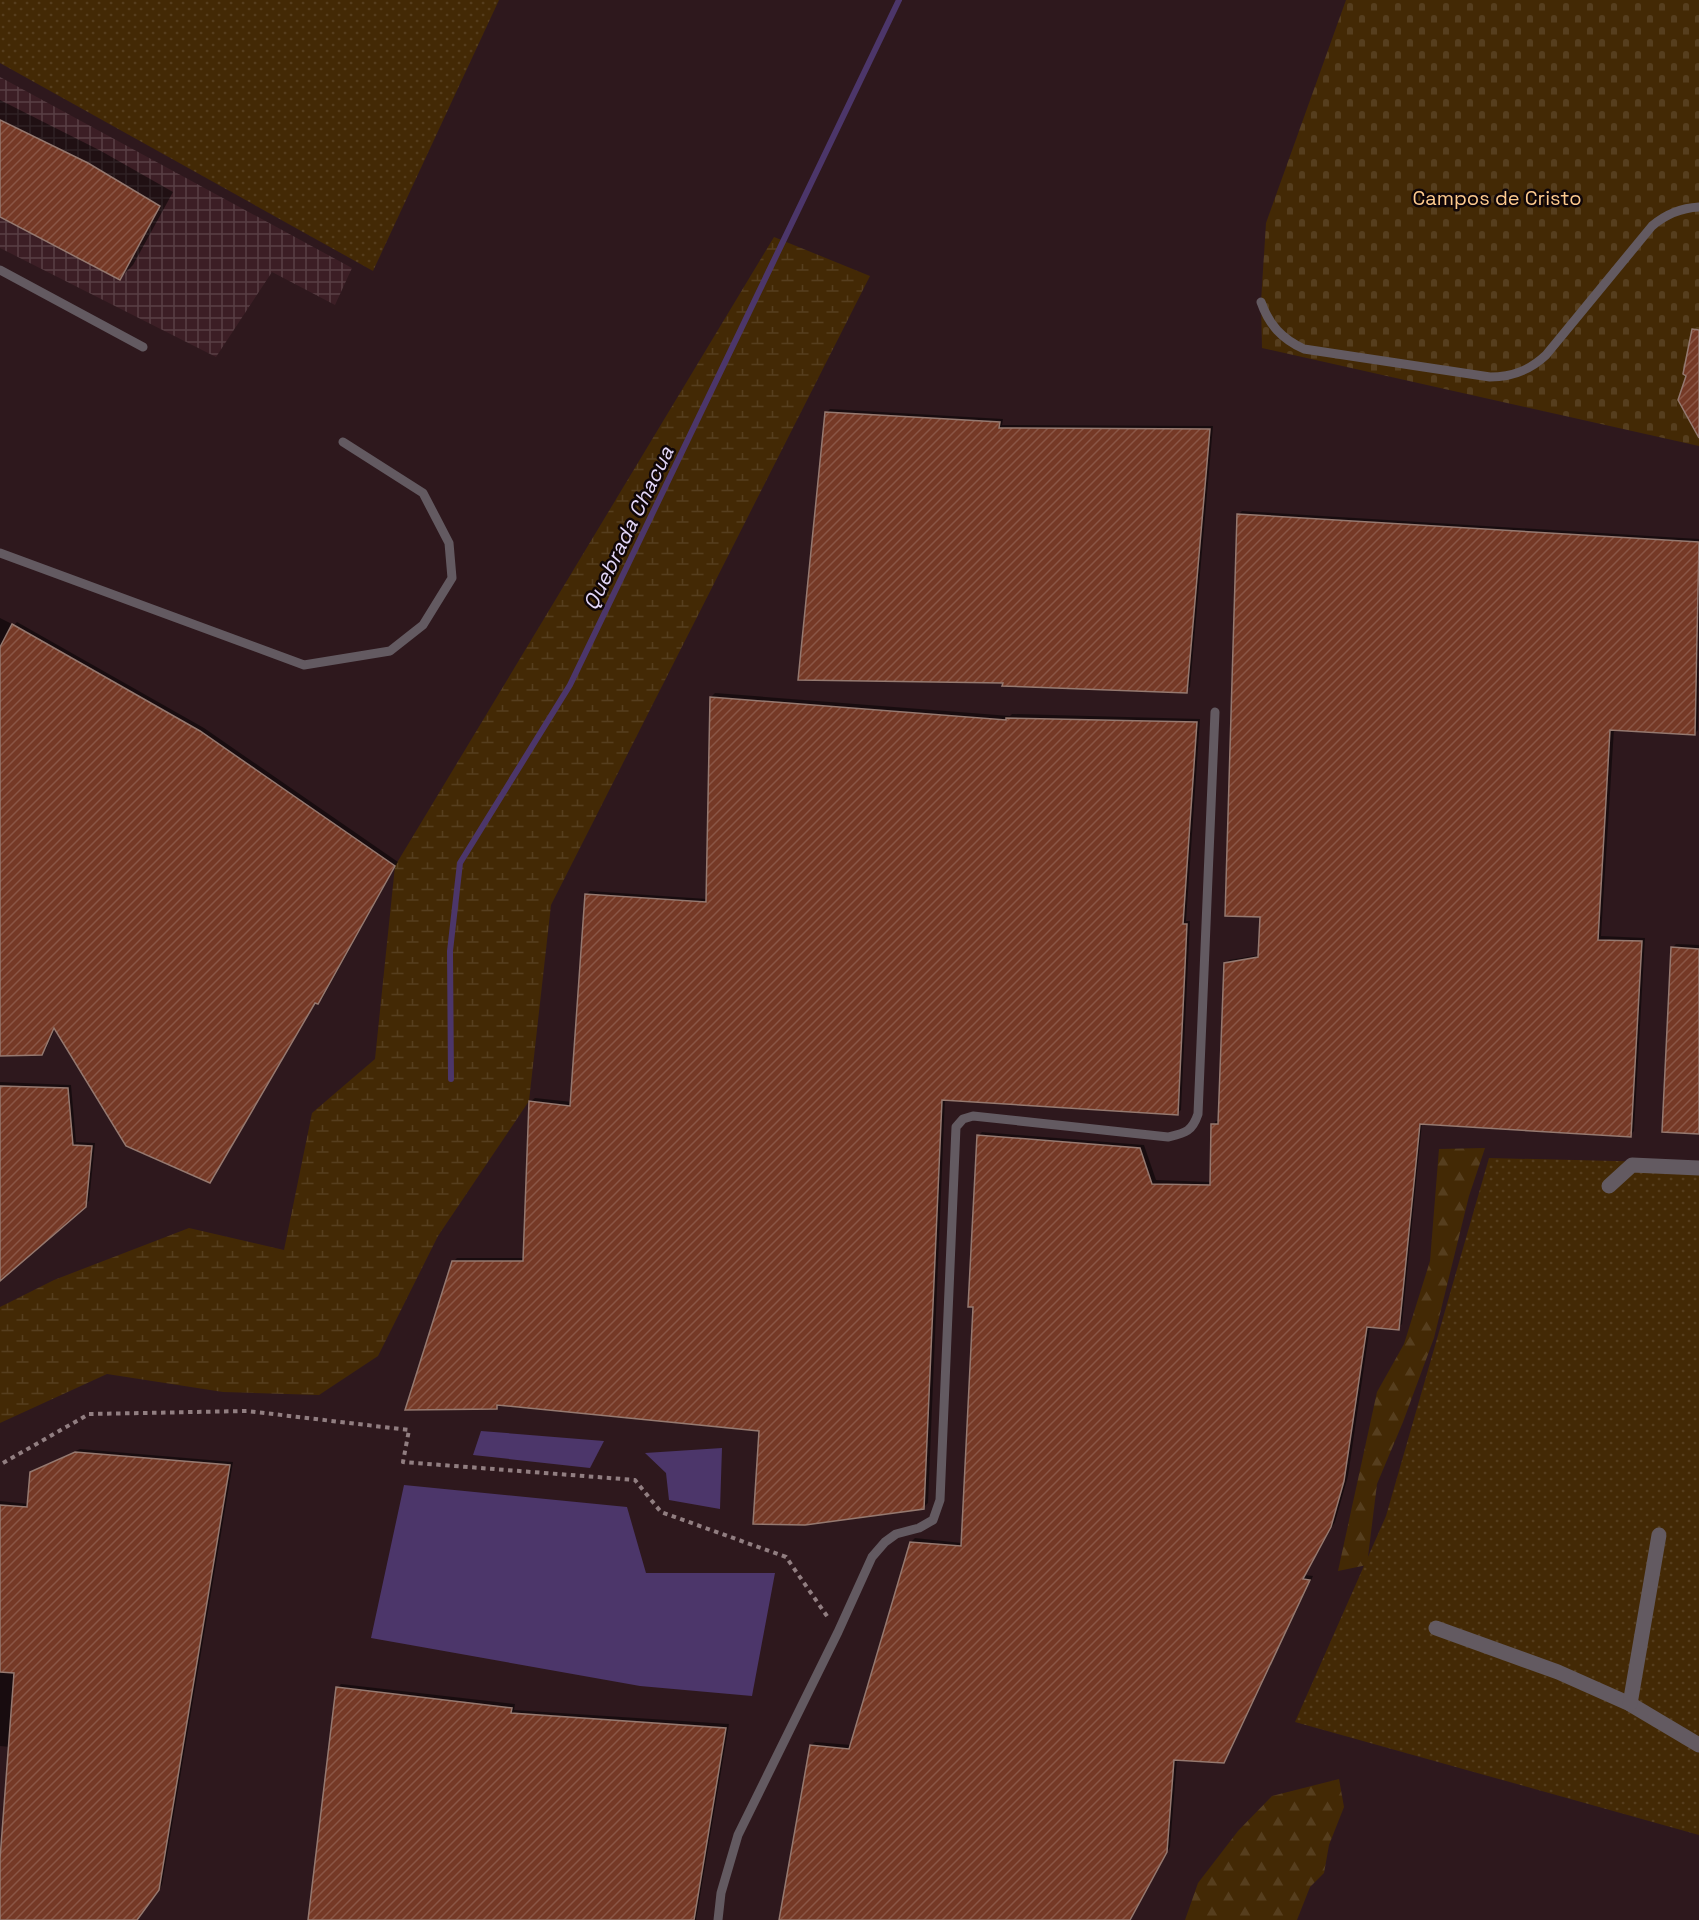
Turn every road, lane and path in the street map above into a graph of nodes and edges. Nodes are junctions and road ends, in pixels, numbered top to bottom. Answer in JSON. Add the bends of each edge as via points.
{"nodes":[{"id":1,"x":1699,"y":207,"type":"edge"},
{"id":2,"x":3,"y":271,"type":"edge"},
{"id":3,"x":0,"y":283,"type":"edge"},
{"id":4,"x":1261,"y":302,"type":"dead end"},
{"id":5,"x":143,"y":346,"type":"dead end"},
{"id":6,"x":343,"y":442,"type":"dead end"},
{"id":7,"x":0,"y":553,"type":"edge"},
{"id":8,"x":1215,"y":712,"type":"dead end"},
{"id":9,"x":1699,"y":1168,"type":"edge"},
{"id":10,"x":1609,"y":1186,"type":"dead end"},
{"id":11,"x":3,"y":1463,"type":"dead end"},
{"id":12,"x":1659,"y":1535,"type":"dead end"},
{"id":13,"x":1436,"y":1628,"type":"dead end"},
{"id":14,"x":838,"y":1632,"type":"junction"},
{"id":15,"x":1630,"y":1704,"type":"junction"},
{"id":16,"x":1699,"y":1744,"type":"edge"},
{"id":17,"x":718,"y":1920,"type":"edge"}],
"edges":[{"from":1,"to":4,"type":"lane","via":[[1669,213],[1652,226],[1546,355],[1513,375],[1490,377],[1304,349],[1281,336]]},
{"from":2,"to":3,"type":"lane"},
{"from":2,"to":5,"type":"lane"},
{"from":6,"to":7,"type":"lane","via":[[423,493],[449,543],[452,578],[423,625],[390,651],[304,665]]},
{"from":8,"to":14,"type":"lane","via":[[1198,1114],[1194,1126],[1168,1137],[973,1116],[956,1127],[940,1500],[933,1520],[896,1534],[872,1557]]},
{"from":9,"to":10,"type":"street","via":[[1632,1165]]},
{"from":11,"to":14,"type":"path","via":[[89,1414],[247,1411],[409,1430],[403,1462],[635,1480],[661,1512],[786,1557]]},
{"from":12,"to":15,"type":"street"},
{"from":13,"to":15,"type":"street","via":[[1558,1672]]},
{"from":14,"to":17,"type":"lane","via":[[738,1835]]},
{"from":15,"to":16,"type":"street"}]}
